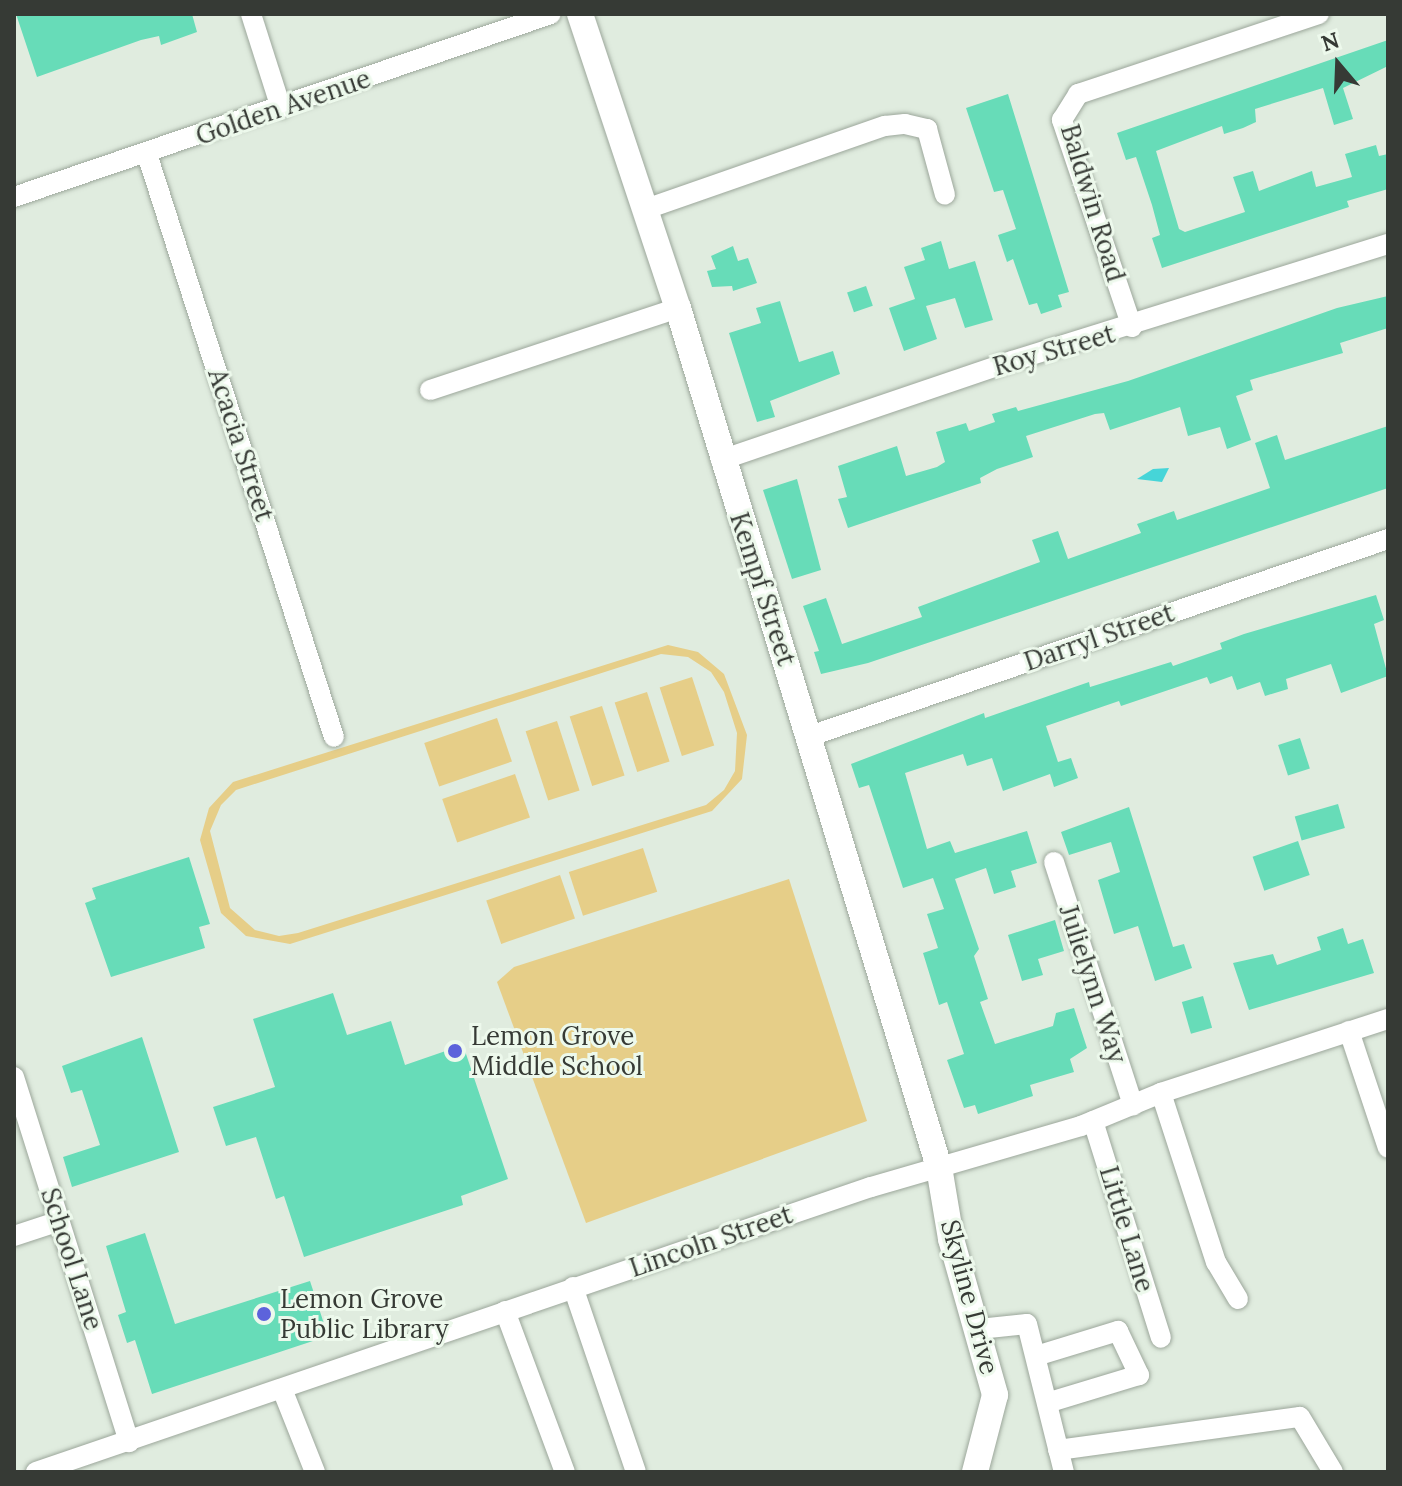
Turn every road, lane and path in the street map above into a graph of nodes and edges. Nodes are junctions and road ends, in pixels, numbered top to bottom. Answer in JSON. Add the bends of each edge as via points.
{"nodes":[{"id":1,"x":251,"y":14,"type":"edge"},
{"id":2,"x":551,"y":14,"type":"edge"},
{"id":3,"x":580,"y":14,"type":"edge"},
{"id":4,"x":1319,"y":14,"type":"edge"},
{"id":5,"x":281,"y":108,"type":"junction"},
{"id":6,"x":147,"y":154,"type":"junction"},
{"id":7,"x":945,"y":195,"type":"dead end"},
{"id":8,"x":14,"y":197,"type":"edge"},
{"id":9,"x":646,"y":209,"type":"junction"},
{"id":10,"x":1388,"y":244,"type":"edge"},
{"id":11,"x":678,"y":308,"type":"junction"},
{"id":12,"x":1132,"y":327,"type":"junction"},
{"id":13,"x":430,"y":390,"type":"dead end"},
{"id":14,"x":721,"y":460,"type":"junction"},
{"id":15,"x":1388,"y":539,"type":"edge"},
{"id":16,"x":810,"y":736,"type":"junction"},
{"id":17,"x":334,"y":737,"type":"dead end"},
{"id":18,"x":1054,"y":862,"type":"dead end"},
{"id":19,"x":1388,"y":1019,"type":"edge"},
{"id":20,"x":1349,"y":1031,"type":"junction"},
{"id":21,"x":14,"y":1077,"type":"edge"},
{"id":22,"x":1161,"y":1093,"type":"junction"},
{"id":23,"x":1133,"y":1105,"type":"junction"},
{"id":24,"x":1093,"y":1121,"type":"junction"},
{"id":25,"x":1388,"y":1148,"type":"edge"},
{"id":26,"x":939,"y":1167,"type":"junction"},
{"id":27,"x":60,"y":1221,"type":"junction"},
{"id":28,"x":14,"y":1236,"type":"edge"},
{"id":29,"x":573,"y":1287,"type":"junction"},
{"id":30,"x":1238,"y":1299,"type":"dead end"},
{"id":31,"x":505,"y":1311,"type":"junction"},
{"id":32,"x":979,"y":1329,"type":"junction"},
{"id":33,"x":1161,"y":1338,"type":"dead end"},
{"id":34,"x":1036,"y":1356,"type":"junction"},
{"id":35,"x":282,"y":1389,"type":"junction"},
{"id":36,"x":1047,"y":1403,"type":"junction"},
{"id":37,"x":129,"y":1442,"type":"junction"},
{"id":38,"x":1058,"y":1450,"type":"junction"},
{"id":39,"x":36,"y":1472,"type":"edge"},
{"id":40,"x":315,"y":1472,"type":"edge"},
{"id":41,"x":565,"y":1472,"type":"edge"},
{"id":42,"x":636,"y":1472,"type":"edge"},
{"id":43,"x":975,"y":1472,"type":"edge"},
{"id":44,"x":1064,"y":1472,"type":"edge"},
{"id":45,"x":1333,"y":1472,"type":"edge"}],
"edges":[{"from":1,"to":5,"type":"street"},
{"from":2,"to":5,"type":"street","name":"Golden Avenue"},
{"from":3,"to":9,"type":"main road","name":"Kempf Street"},
{"from":4,"to":12,"type":"street","name":"Baldwin Road","via":[[1078,94],[1062,120]]},
{"from":5,"to":6,"type":"street","name":"Golden Avenue"},
{"from":6,"to":8,"type":"street","name":"Golden Avenue"},
{"from":6,"to":17,"type":"street","name":"Acacia Street"},
{"from":7,"to":9,"type":"street","via":[[927,129],[905,124],[885,126]]},
{"from":9,"to":11,"type":"main road","name":"Kempf Street"},
{"from":10,"to":12,"type":"street","name":"Roy Street"},
{"from":11,"to":13,"type":"street"},
{"from":11,"to":14,"type":"main road","name":"Kempf Street"},
{"from":12,"to":14,"type":"street","name":"Roy Street","via":[[998,366]]},
{"from":14,"to":16,"type":"main road","name":"Kempf Street"},
{"from":15,"to":16,"type":"street","name":"Darryl Street"},
{"from":16,"to":26,"type":"main road","name":"Kempf Street"},
{"from":18,"to":23,"type":"street","name":"Julielynn Way"},
{"from":19,"to":20,"type":"street","name":"Lincoln Street"},
{"from":20,"to":22,"type":"street","name":"Lincoln Street"},
{"from":20,"to":25,"type":"street"},
{"from":21,"to":27,"type":"street","name":"School Lane"},
{"from":22,"to":23,"type":"street","name":"Lincoln Street"},
{"from":22,"to":30,"type":"street","via":[[1216,1262]]},
{"from":23,"to":24,"type":"street","name":"Lincoln Street"},
{"from":24,"to":26,"type":"street","name":"Lincoln Street"},
{"from":24,"to":33,"type":"street","name":"Little Lane"},
{"from":26,"to":29,"type":"street","name":"Lincoln Street"},
{"from":26,"to":32,"type":"main road","name":"Skyline Drive","via":[[951,1239]]},
{"from":27,"to":28,"type":"street"},
{"from":27,"to":37,"type":"street","name":"School Lane"},
{"from":29,"to":31,"type":"street","name":"Lincoln Street"},
{"from":29,"to":42,"type":"street"},
{"from":31,"to":35,"type":"street","name":"Lincoln Street"},
{"from":31,"to":41,"type":"street"},
{"from":32,"to":34,"type":"street","via":[[1027,1324]]},
{"from":32,"to":43,"type":"main road","name":"Skyline Drive","via":[[995,1395]]},
{"from":34,"to":36,"type":"street"},
{"from":34,"to":36,"type":"street","via":[[1118,1331],[1139,1375]]},
{"from":35,"to":37,"type":"street","name":"Lincoln Street"},
{"from":35,"to":40,"type":"street"},
{"from":36,"to":38,"type":"street"},
{"from":37,"to":39,"type":"street","name":"Lincoln Street"},
{"from":38,"to":44,"type":"street"},
{"from":38,"to":45,"type":"street","via":[[1300,1417]]}]}
